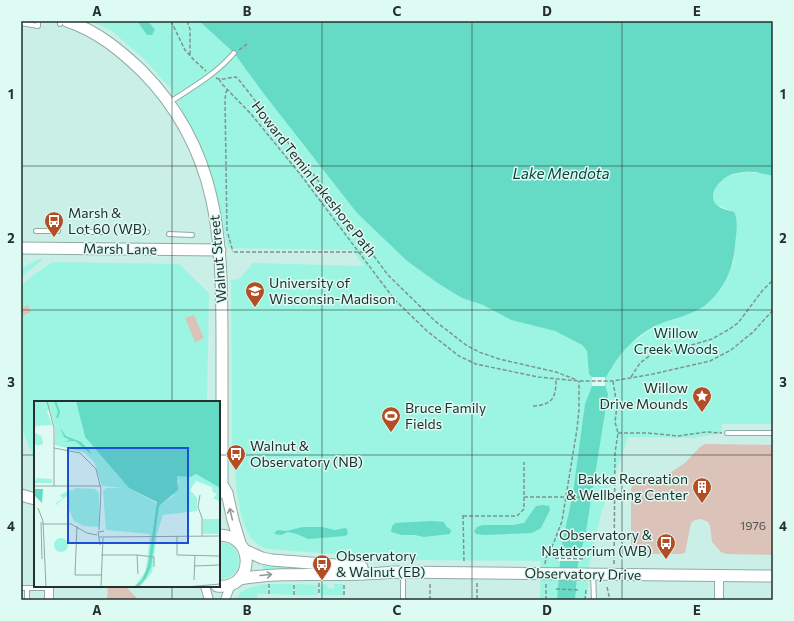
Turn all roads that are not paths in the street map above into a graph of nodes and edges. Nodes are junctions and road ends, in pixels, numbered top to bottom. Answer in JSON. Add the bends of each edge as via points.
{"nodes":[{"id":1,"x":38,"y":21,"type":"edge"},
{"id":2,"x":62,"y":22,"type":"edge"},
{"id":3,"x":21,"y":23,"type":"edge"},
{"id":4,"x":234,"y":53,"type":"road end"},
{"id":5,"x":170,"y":107,"type":"junction"},
{"id":6,"x":193,"y":143,"type":"junction"},
{"id":7,"x":193,"y":154,"type":"dead end"},
{"id":8,"x":36,"y":231,"type":"dead end"},
{"id":9,"x":58,"y":231,"type":"dead end"},
{"id":10,"x":80,"y":232,"type":"dead end"},
{"id":11,"x":102,"y":232,"type":"dead end"},
{"id":12,"x":123,"y":232,"type":"dead end"},
{"id":13,"x":147,"y":232,"type":"dead end"},
{"id":14,"x":169,"y":234,"type":"dead end"},
{"id":15,"x":192,"y":235,"type":"dead end"},
{"id":16,"x":21,"y":248,"type":"edge"},
{"id":17,"x":220,"y":250,"type":"junction"},
{"id":18,"x":728,"y":433,"type":"road end"},
{"id":19,"x":773,"y":433,"type":"edge"},
{"id":20,"x":221,"y":489,"type":"edge"},
{"id":21,"x":21,"y":495,"type":"edge"},
{"id":22,"x":34,"y":499,"type":"edge"},
{"id":23,"x":220,"y":535,"type":"edge"},
{"id":24,"x":242,"y":547,"type":"junction"},
{"id":25,"x":398,"y":572,"type":"junction"},
{"id":26,"x":593,"y":574,"type":"junction"},
{"id":27,"x":719,"y":575,"type":"junction"},
{"id":28,"x":773,"y":576,"type":"edge"},
{"id":29,"x":235,"y":582,"type":"junction"},
{"id":30,"x":49,"y":587,"type":"edge"},
{"id":31,"x":205,"y":587,"type":"edge"},
{"id":32,"x":220,"y":587,"type":"edge"},
{"id":33,"x":21,"y":588,"type":"edge"},
{"id":34,"x":27,"y":588,"type":"junction"},
{"id":35,"x":27,"y":600,"type":"edge"},
{"id":36,"x":49,"y":600,"type":"edge"},
{"id":37,"x":209,"y":600,"type":"edge"},
{"id":38,"x":225,"y":600,"type":"edge"},
{"id":39,"x":403,"y":600,"type":"edge"},
{"id":40,"x":594,"y":600,"type":"edge"},
{"id":41,"x":719,"y":600,"type":"edge"}],
"edges":[{"from":1,"to":3,"type":"lane","via":[[38,26]]},
{"from":2,"to":5,"type":"street","name":"Walnut Street","via":[[104,42],[125,58]]},
{"from":4,"to":5,"type":"lane"},
{"from":5,"to":6,"type":"street","name":"Walnut Street"},
{"from":6,"to":7,"type":"lane"},
{"from":6,"to":17,"type":"street","name":"Walnut Street","via":[[211,194]]},
{"from":8,"to":9,"type":"lane"},
{"from":10,"to":11,"type":"lane"},
{"from":12,"to":13,"type":"lane"},
{"from":14,"to":15,"type":"lane"},
{"from":16,"to":17,"type":"street","name":"Marsh Lane"},
{"from":17,"to":20,"type":"street","name":"Walnut Street"},
{"from":18,"to":19,"type":"lane"},
{"from":24,"to":20,"type":"street","name":"Walnut Street","one_way":true,"via":[[227,494]]},
{"from":21,"to":22,"type":"street"},
{"from":23,"to":24,"type":"street","name":"Observatory Drive","via":[[233,538]]},
{"from":24,"to":25,"type":"street","name":"Observatory Drive","via":[[262,558],[272,560]]},
{"from":24,"to":29,"type":"street","name":"Walnut Street","via":[[247,558],[246,565],[244,573]]},
{"from":25,"to":26,"type":"street","name":"Observatory Drive"},
{"from":29,"to":25,"type":"street","name":"Observatory Drive","one_way":true,"via":[[271,574]]},
{"from":25,"to":39,"type":"lane"},
{"from":26,"to":27,"type":"street","name":"Observatory Drive"},
{"from":26,"to":40,"type":"lane"},
{"from":27,"to":28,"type":"street","name":"Observatory Drive"},
{"from":27,"to":41,"type":"street"},
{"from":29,"to":32,"type":"street","name":"Observatory Drive"},
{"from":29,"to":38,"type":"street"},
{"from":30,"to":34,"type":"lane"},
{"from":30,"to":36,"type":"street"},
{"from":31,"to":37,"type":"street"},
{"from":33,"to":34,"type":"lane"},
{"from":34,"to":35,"type":"lane"}]}
